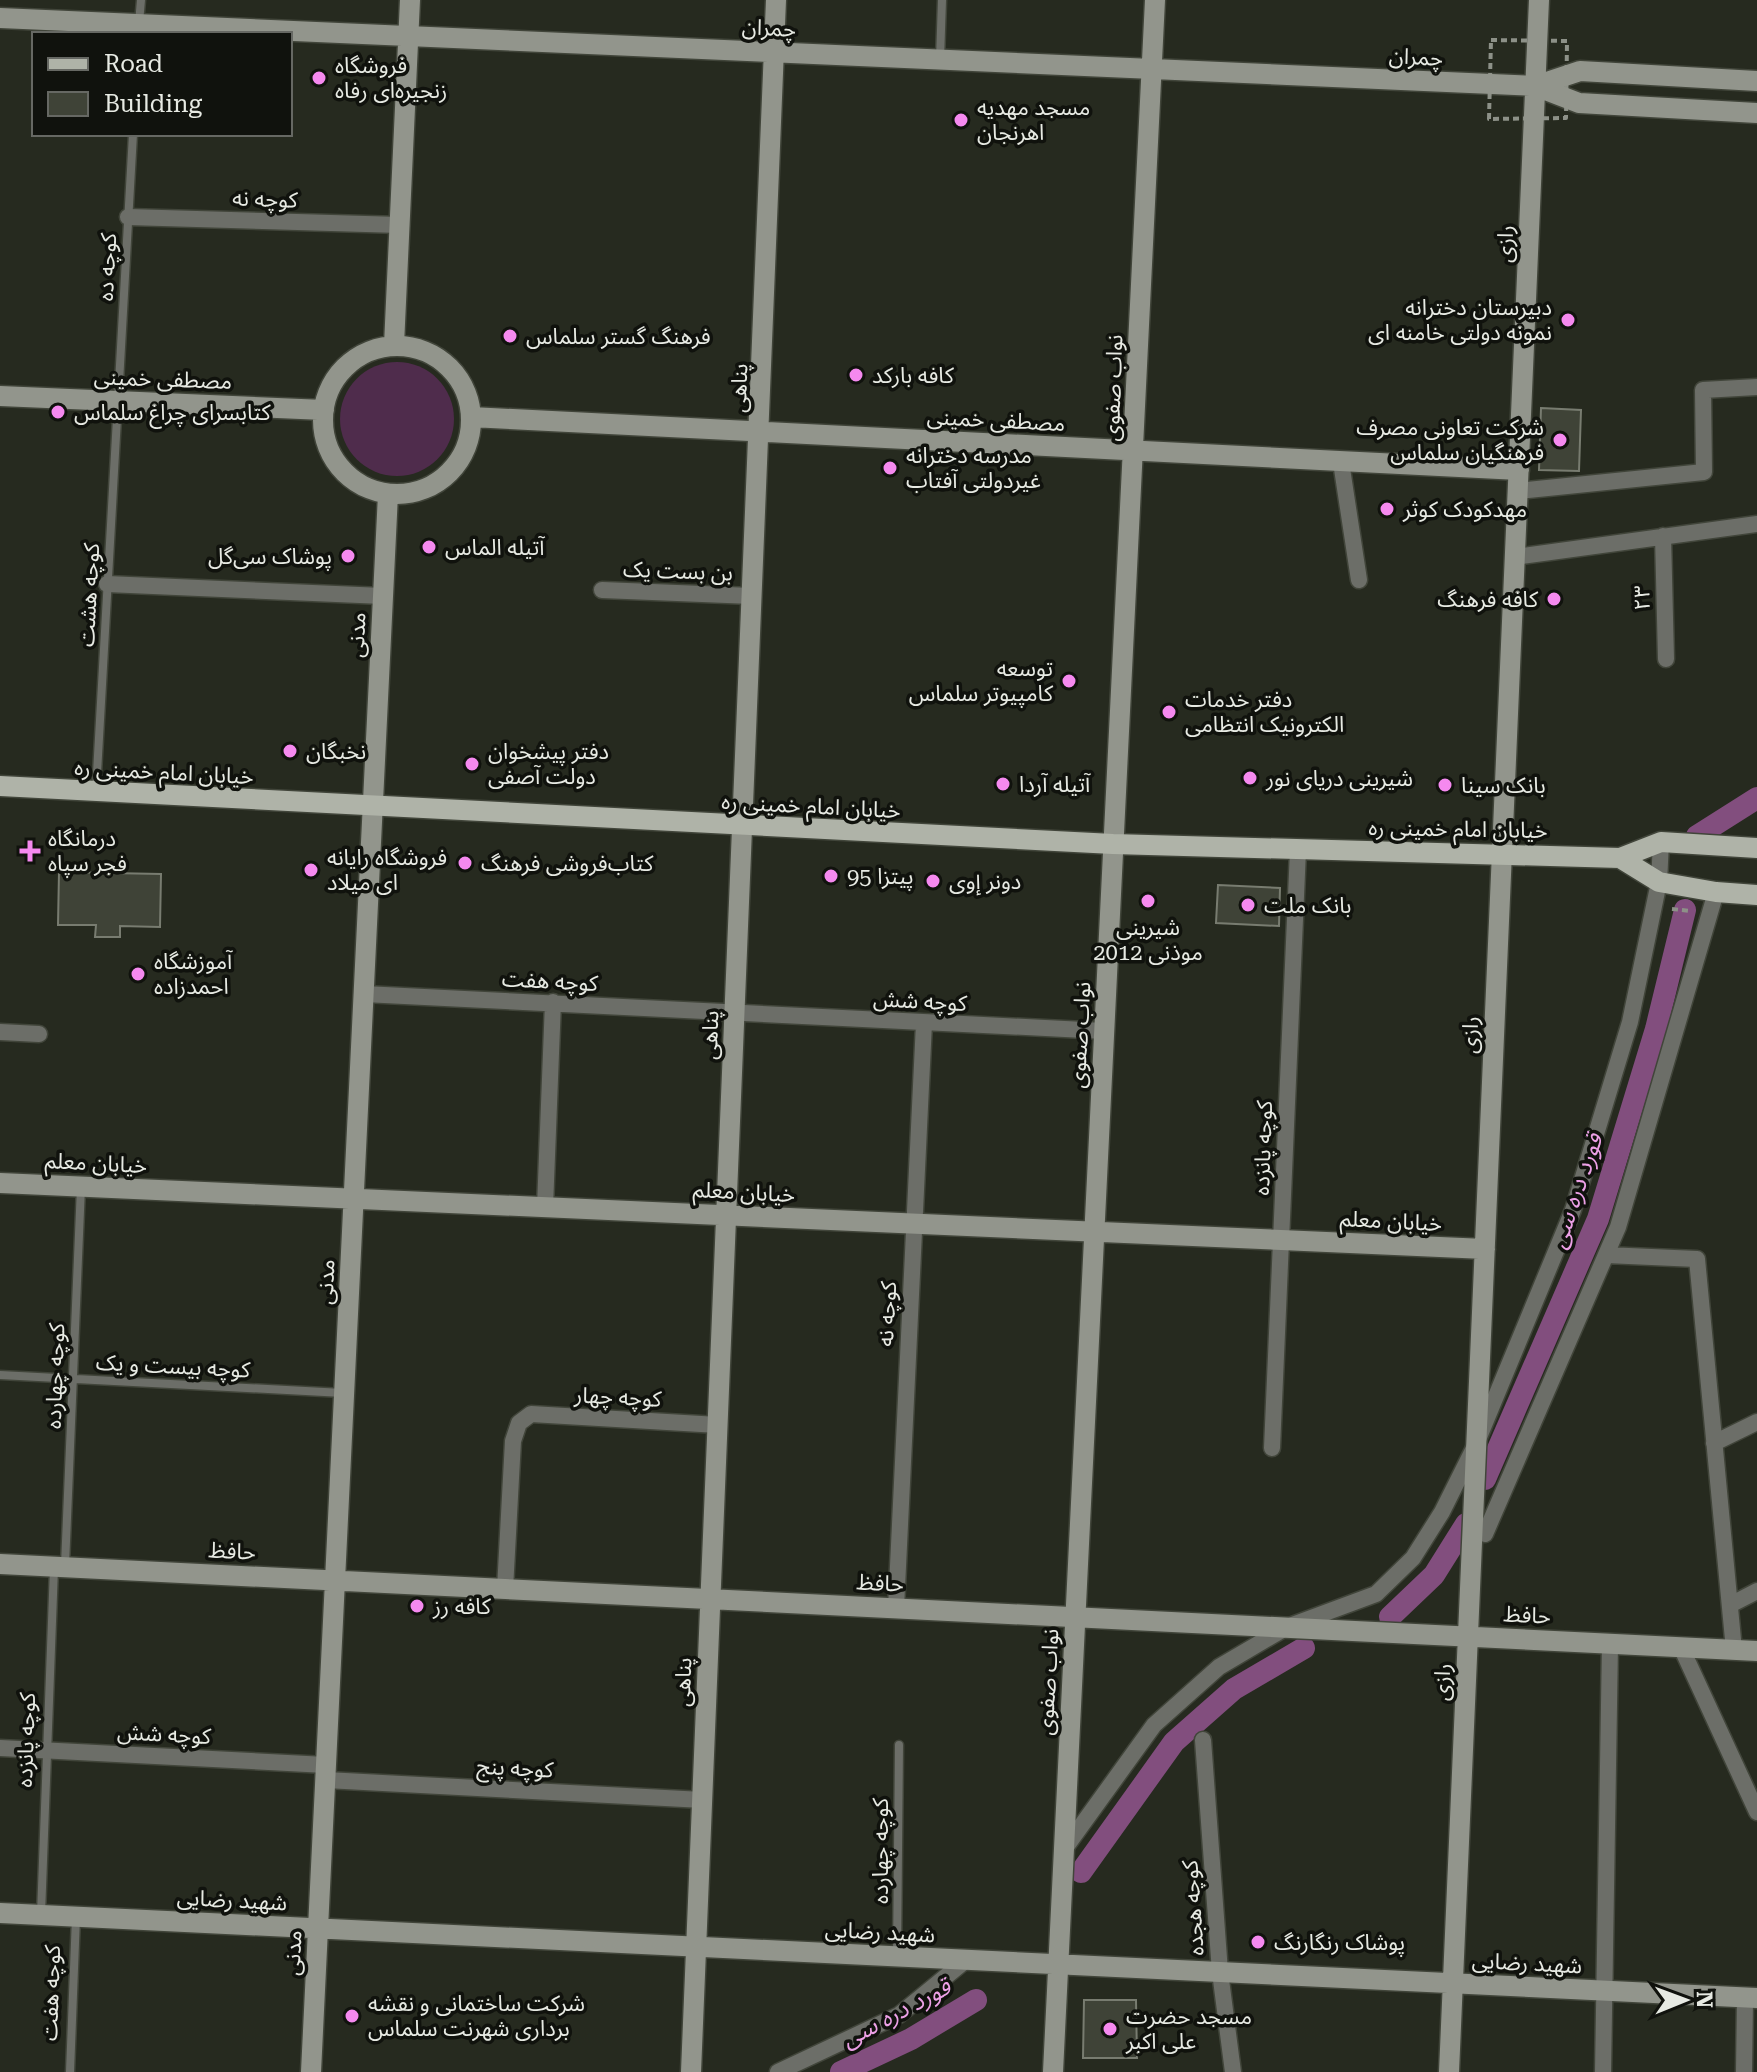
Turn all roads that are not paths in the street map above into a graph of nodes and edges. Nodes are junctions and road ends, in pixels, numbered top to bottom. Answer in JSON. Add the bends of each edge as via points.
{"nodes":[{"id":1,"x":141,"y":0,"type":"edge"},
{"id":2,"x":410,"y":0,"type":"edge"},
{"id":3,"x":776,"y":0,"type":"edge"},
{"id":4,"x":942,"y":0,"type":"edge"},
{"id":5,"x":1155,"y":0,"type":"edge"},
{"id":6,"x":1539,"y":0,"type":"edge"},
{"id":7,"x":0,"y":18,"type":"edge"},
{"id":8,"x":139,"y":29,"type":"edge"},
{"id":9,"x":254,"y":32,"type":"edge"},
{"id":10,"x":292,"y":33,"type":"edge"},
{"id":11,"x":408,"y":36,"type":"junction"},
{"id":12,"x":774,"y":53,"type":"junction"},
{"id":13,"x":940,"y":60,"type":"junction"},
{"id":14,"x":1151,"y":69,"type":"junction"},
{"id":15,"x":1757,"y":81,"type":"edge"},
{"id":16,"x":1535,"y":86,"type":"junction"},
{"id":17,"x":1757,"y":113,"type":"edge"},
{"id":18,"x":133,"y":136,"type":"edge"},
{"id":19,"x":128,"y":217,"type":"junction"},
{"id":20,"x":400,"y":225,"type":"junction"},
{"id":21,"x":394,"y":345,"type":"junction"},
{"id":22,"x":1757,"y":387,"type":"edge"},
{"id":23,"x":0,"y":396,"type":"edge"},
{"id":24,"x":117,"y":401,"type":"junction"},
{"id":25,"x":324,"y":410,"type":"junction"},
{"id":26,"x":471,"y":417,"type":"junction"},
{"id":27,"x":761,"y":432,"type":"junction"},
{"id":28,"x":1135,"y":451,"type":"junction"},
{"id":29,"x":1341,"y":462,"type":"junction"},
{"id":30,"x":1519,"y":470,"type":"junction"},
{"id":31,"x":1518,"y":491,"type":"junction"},
{"id":32,"x":388,"y":494,"type":"junction"},
{"id":33,"x":1757,"y":524,"type":"edge"},
{"id":34,"x":1663,"y":536,"type":"junction"},
{"id":35,"x":1515,"y":557,"type":"junction"},
{"id":36,"x":1359,"y":580,"type":"dead end"},
{"id":37,"x":107,"y":584,"type":"junction"},
{"id":38,"x":602,"y":590,"type":"dead end"},
{"id":39,"x":383,"y":596,"type":"junction"},
{"id":40,"x":752,"y":596,"type":"junction"},
{"id":41,"x":1666,"y":659,"type":"dead end"},
{"id":42,"x":0,"y":786,"type":"edge"},
{"id":43,"x":96,"y":791,"type":"junction"},
{"id":44,"x":373,"y":808,"type":"junction"},
{"id":45,"x":742,"y":826,"type":"junction"},
{"id":46,"x":1661,"y":842,"type":"junction"},
{"id":47,"x":1113,"y":844,"type":"junction"},
{"id":48,"x":1757,"y":848,"type":"edge"},
{"id":49,"x":1298,"y":850,"type":"junction"},
{"id":50,"x":1502,"y":853,"type":"junction"},
{"id":51,"x":1620,"y":858,"type":"junction"},
{"id":52,"x":1659,"y":882,"type":"junction"},
{"id":53,"x":1716,"y":892,"type":"junction"},
{"id":54,"x":1757,"y":895,"type":"edge"},
{"id":55,"x":364,"y":994,"type":"junction"},
{"id":56,"x":553,"y":1002,"type":"junction"},
{"id":57,"x":735,"y":1014,"type":"junction"},
{"id":58,"x":924,"y":1023,"type":"junction"},
{"id":59,"x":1104,"y":1031,"type":"junction"},
{"id":60,"x":0,"y":1032,"type":"edge"},
{"id":61,"x":39,"y":1034,"type":"dead end"},
{"id":62,"x":0,"y":1183,"type":"edge"},
{"id":63,"x":81,"y":1186,"type":"junction"},
{"id":64,"x":354,"y":1198,"type":"junction"},
{"id":65,"x":545,"y":1207,"type":"junction"},
{"id":66,"x":726,"y":1215,"type":"junction"},
{"id":67,"x":914,"y":1224,"type":"junction"},
{"id":68,"x":1094,"y":1232,"type":"junction"},
{"id":69,"x":1281,"y":1240,"type":"junction"},
{"id":70,"x":1485,"y":1249,"type":"junction"},
{"id":71,"x":1606,"y":1255,"type":"junction"},
{"id":72,"x":0,"y":1375,"type":"edge"},
{"id":73,"x":73,"y":1379,"type":"junction"},
{"id":74,"x":344,"y":1393,"type":"junction"},
{"id":75,"x":1757,"y":1422,"type":"edge"},
{"id":76,"x":718,"y":1425,"type":"junction"},
{"id":77,"x":1477,"y":1442,"type":"junction"},
{"id":78,"x":1714,"y":1443,"type":"junction"},
{"id":79,"x":1272,"y":1448,"type":"dead end"},
{"id":80,"x":1485,"y":1534,"type":"dead end"},
{"id":81,"x":0,"y":1564,"type":"edge"},
{"id":82,"x":60,"y":1567,"type":"junction"},
{"id":83,"x":335,"y":1580,"type":"junction"},
{"id":84,"x":505,"y":1589,"type":"junction"},
{"id":85,"x":1757,"y":1591,"type":"edge"},
{"id":86,"x":711,"y":1599,"type":"junction"},
{"id":87,"x":1730,"y":1605,"type":"junction"},
{"id":88,"x":896,"y":1608,"type":"junction"},
{"id":89,"x":1075,"y":1617,"type":"junction"},
{"id":90,"x":1287,"y":1627,"type":"junction"},
{"id":91,"x":1469,"y":1636,"type":"junction"},
{"id":92,"x":1610,"y":1644,"type":"junction"},
{"id":93,"x":1681,"y":1647,"type":"junction"},
{"id":94,"x":1734,"y":1650,"type":"junction"},
{"id":95,"x":1757,"y":1651,"type":"edge"},
{"id":96,"x":1203,"y":1740,"type":"dead end"},
{"id":97,"x":899,"y":1745,"type":"dead end"},
{"id":98,"x":0,"y":1748,"type":"edge"},
{"id":99,"x":48,"y":1751,"type":"junction"},
{"id":100,"x":326,"y":1772,"type":"junction"},
{"id":101,"x":703,"y":1800,"type":"junction"},
{"id":102,"x":1757,"y":1812,"type":"edge"},
{"id":103,"x":1063,"y":1851,"type":"junction"},
{"id":104,"x":0,"y":1913,"type":"edge"},
{"id":105,"x":41,"y":1915,"type":"junction"},
{"id":106,"x":76,"y":1917,"type":"junction"},
{"id":107,"x":318,"y":1929,"type":"junction"},
{"id":108,"x":697,"y":1947,"type":"junction"},
{"id":109,"x":897,"y":1957,"type":"junction"},
{"id":110,"x":966,"y":1960,"type":"junction"},
{"id":111,"x":1059,"y":1964,"type":"junction"},
{"id":112,"x":1220,"y":1972,"type":"junction"},
{"id":113,"x":1453,"y":1984,"type":"junction"},
{"id":114,"x":1604,"y":1991,"type":"junction"},
{"id":115,"x":1751,"y":1998,"type":"edge"},
{"id":116,"x":70,"y":2072,"type":"edge"},
{"id":117,"x":311,"y":2072,"type":"edge"},
{"id":118,"x":691,"y":2072,"type":"edge"},
{"id":119,"x":778,"y":2072,"type":"edge"},
{"id":120,"x":1053,"y":2072,"type":"edge"},
{"id":121,"x":1233,"y":2072,"type":"edge"},
{"id":122,"x":1449,"y":2072,"type":"edge"},
{"id":123,"x":1603,"y":2072,"type":"edge"},
{"id":124,"x":1744,"y":2072,"type":"edge"}],
"edges":[{"from":1,"to":8,"type":"lane"},
{"from":2,"to":11,"type":"street"},
{"from":3,"to":12,"type":"street","name":"پناهی"},
{"from":4,"to":13,"type":"lane"},
{"from":5,"to":14,"type":"street","name":"نواب صفوی"},
{"from":6,"to":16,"type":"street","name":"رازی"},
{"from":7,"to":8,"type":"street","name":"چمران"},
{"from":8,"to":9,"type":"street","name":"چمران"},
{"from":10,"to":11,"type":"street","name":"چمران"},
{"from":11,"to":12,"type":"street","name":"چمران"},
{"from":11,"to":20,"type":"street"},
{"from":12,"to":13,"type":"street","name":"چمران"},
{"from":12,"to":27,"type":"street","name":"پناهی"},
{"from":13,"to":14,"type":"street","name":"چمران"},
{"from":14,"to":16,"type":"street","name":"چمران"},
{"from":14,"to":28,"type":"street","name":"نواب صفوی"},
{"from":15,"to":16,"type":"street","name":"چمران","via":[[1580,71]]},
{"from":16,"to":17,"type":"street","name":"چمران","via":[[1579,103]]},
{"from":16,"to":30,"type":"street","name":"رازی"},
{"from":18,"to":19,"type":"lane","name":"کوچه ده"},
{"from":19,"to":20,"type":"street","name":"کوچه نه"},
{"from":19,"to":24,"type":"lane","name":"کوچه ده"},
{"from":20,"to":21,"type":"street"},
{"from":21,"to":25,"type":"street","via":[[358,356],[343,369]]},
{"from":21,"to":26,"type":"street","via":[[416,348],[450,367],[462,383]]},
{"from":22,"to":31,"type":"street","via":[[1703,390],[1704,472]]},
{"from":23,"to":24,"type":"street","name":"مصطفی خمینی"},
{"from":24,"to":25,"type":"street","name":"مصطفی خمینی"},
{"from":24,"to":37,"type":"lane","name":"کوچه هشت"},
{"from":25,"to":32,"type":"street","via":[[328,447],[338,465],[353,480]]},
{"from":26,"to":27,"type":"street","name":"مصطفی خمینی"},
{"from":26,"to":32,"type":"street","via":[[466,447],[455,467],[416,492]]},
{"from":27,"to":28,"type":"street","name":"مصطفی خمینی"},
{"from":27,"to":40,"type":"street","name":"پناهی"},
{"from":28,"to":29,"type":"street","name":"مصطفی خمینی"},
{"from":28,"to":47,"type":"street","name":"نواب صفوی"},
{"from":29,"to":30,"type":"street","name":"مصطفی خمینی"},
{"from":29,"to":36,"type":"street"},
{"from":30,"to":31,"type":"street","name":"رازی"},
{"from":31,"to":35,"type":"street","name":"رازی"},
{"from":32,"to":39,"type":"street","name":"مدنی"},
{"from":33,"to":34,"type":"street"},
{"from":34,"to":35,"type":"street"},
{"from":34,"to":41,"type":"street","name":"۲۳"},
{"from":35,"to":50,"type":"street","name":"رازی"},
{"from":37,"to":39,"type":"street"},
{"from":37,"to":43,"type":"lane","name":"کوچه هشت"},
{"from":38,"to":40,"type":"street","name":"بن بست یک"},
{"from":39,"to":44,"type":"street","name":"مدنی"},
{"from":40,"to":45,"type":"street","name":"پناهی"},
{"from":42,"to":43,"type":"main road","name":"خیابان امام خمینی ره"},
{"from":43,"to":44,"type":"main road","name":"خیابان امام خمینی ره"},
{"from":44,"to":45,"type":"main road","name":"خیابان امام خمینی ره"},
{"from":44,"to":55,"type":"street","name":"مدنی"},
{"from":45,"to":47,"type":"main road","name":"خیابان امام خمینی ره"},
{"from":45,"to":57,"type":"street","name":"پناهی"},
{"from":46,"to":48,"type":"main road"},
{"from":46,"to":51,"type":"main road"},
{"from":46,"to":52,"type":"street"},
{"from":47,"to":49,"type":"main road","name":"خیابان امام خمینی ره"},
{"from":47,"to":59,"type":"street","name":"نواب صفوی"},
{"from":49,"to":50,"type":"main road","name":"خیابان امام خمینی ره"},
{"from":49,"to":69,"type":"street","name":"کوچه پانزده"},
{"from":50,"to":51,"type":"main road","name":"خیابان امام خمینی ره"},
{"from":50,"to":70,"type":"street","name":"رازی"},
{"from":51,"to":52,"type":"main road"},
{"from":52,"to":53,"type":"main road"},
{"from":52,"to":77,"type":"street","via":[[1630,1022],[1573,1210]]},
{"from":53,"to":54,"type":"main road"},
{"from":53,"to":71,"type":"street","via":[[1673,1049]]},
{"from":55,"to":56,"type":"street","name":"کوچه هفت"},
{"from":55,"to":64,"type":"street","name":"مدنی"},
{"from":56,"to":57,"type":"street","name":"کوچه هفت"},
{"from":56,"to":65,"type":"street"},
{"from":57,"to":58,"type":"street","name":"کوچه شش"},
{"from":57,"to":66,"type":"street","name":"پناهی"},
{"from":58,"to":59,"type":"street","name":"کوچه شش"},
{"from":58,"to":67,"type":"street","name":"کوچه نه"},
{"from":59,"to":68,"type":"street","name":"نواب صفوی"},
{"from":60,"to":61,"type":"street"},
{"from":62,"to":63,"type":"street","name":"خیابان معلم"},
{"from":63,"to":64,"type":"street","name":"خیابان معلم"},
{"from":63,"to":73,"type":"lane","name":"کوچه چهارده"},
{"from":64,"to":65,"type":"street","name":"خیابان معلم"},
{"from":64,"to":74,"type":"street","name":"مدنی"},
{"from":65,"to":66,"type":"street","name":"خیابان معلم"},
{"from":66,"to":67,"type":"street","name":"خیابان معلم"},
{"from":66,"to":76,"type":"street","name":"پناهی"},
{"from":67,"to":68,"type":"street","name":"خیابان معلم"},
{"from":67,"to":88,"type":"street","name":"کوچه نه"},
{"from":68,"to":69,"type":"street","name":"خیابان معلم"},
{"from":68,"to":89,"type":"street","name":"نواب صفوی"},
{"from":69,"to":70,"type":"street","name":"خیابان معلم"},
{"from":69,"to":79,"type":"street","name":"کوچه پانزده"},
{"from":70,"to":77,"type":"street","name":"رازی"},
{"from":71,"to":78,"type":"street","via":[[1697,1259]]},
{"from":71,"to":80,"type":"street"},
{"from":72,"to":73,"type":"lane","name":"کوچه بیست و یک"},
{"from":73,"to":74,"type":"lane","name":"کوچه بیست و یک"},
{"from":73,"to":82,"type":"lane","name":"کوچه چهارده"},
{"from":74,"to":83,"type":"street","name":"مدنی"},
{"from":75,"to":78,"type":"street"},
{"from":76,"to":84,"type":"street","name":"کوچه چهار","via":[[531,1414],[519,1423],[513,1441]]},
{"from":76,"to":86,"type":"street","name":"پناهی"},
{"from":77,"to":90,"type":"street","via":[[1413,1558],[1376,1594]]},
{"from":77,"to":91,"type":"street","name":"رازی"},
{"from":78,"to":87,"type":"street"},
{"from":81,"to":82,"type":"street","name":"حافظ"},
{"from":82,"to":83,"type":"street","name":"حافظ"},
{"from":82,"to":99,"type":"lane","name":"کوچه پانزده"},
{"from":83,"to":84,"type":"street","name":"حافظ"},
{"from":83,"to":100,"type":"street","name":"مدنی"},
{"from":84,"to":86,"type":"street","name":"حافظ"},
{"from":85,"to":87,"type":"street"},
{"from":86,"to":88,"type":"street","name":"حافظ"},
{"from":86,"to":101,"type":"street","name":"پناهی"},
{"from":87,"to":94,"type":"street"},
{"from":88,"to":89,"type":"street","name":"حافظ"},
{"from":89,"to":90,"type":"street","name":"حافظ"},
{"from":89,"to":103,"type":"street","name":"نواب صفوی"},
{"from":90,"to":91,"type":"street","name":"حافظ"},
{"from":90,"to":103,"type":"street","via":[[1219,1667],[1154,1725]]},
{"from":91,"to":92,"type":"street","name":"حافظ"},
{"from":91,"to":113,"type":"street","name":"رازی"},
{"from":92,"to":93,"type":"street","name":"حافظ"},
{"from":92,"to":114,"type":"street"},
{"from":93,"to":94,"type":"street","name":"حافظ"},
{"from":93,"to":102,"type":"street"},
{"from":94,"to":95,"type":"street","name":"حافظ"},
{"from":96,"to":112,"type":"street","name":"کوچه هجده"},
{"from":97,"to":109,"type":"lane","name":"کوچه چهارده"},
{"from":98,"to":99,"type":"street","name":"کوچه شش"},
{"from":99,"to":100,"type":"street","name":"کوچه شش"},
{"from":99,"to":105,"type":"lane","name":"کوچه پانزده"},
{"from":100,"to":101,"type":"street","name":"کوچه پنج"},
{"from":100,"to":107,"type":"street","name":"مدنی"},
{"from":101,"to":108,"type":"street","name":"پناهی"},
{"from":103,"to":111,"type":"street","name":"نواب صفوی"},
{"from":104,"to":105,"type":"street","name":"شهید رضایی"},
{"from":105,"to":106,"type":"street","name":"شهید رضایی"},
{"from":106,"to":107,"type":"street","name":"شهید رضایی"},
{"from":106,"to":116,"type":"lane","name":"کوچه هفت"},
{"from":107,"to":108,"type":"street","name":"شهید رضایی"},
{"from":107,"to":117,"type":"street","name":"مدنی"},
{"from":108,"to":109,"type":"street","name":"شهید رضایی"},
{"from":108,"to":118,"type":"street","name":"پناهی"},
{"from":109,"to":110,"type":"street","name":"شهید رضایی"},
{"from":110,"to":111,"type":"street","name":"شهید رضایی"},
{"from":110,"to":119,"type":"street","via":[[899,2015]]},
{"from":111,"to":112,"type":"street","name":"شهید رضایی"},
{"from":111,"to":120,"type":"street","name":"نواب صفوی"},
{"from":112,"to":113,"type":"street","name":"شهید رضایی"},
{"from":112,"to":121,"type":"street","name":"کوچه هجده"},
{"from":113,"to":114,"type":"street","name":"شهید رضایی"},
{"from":113,"to":122,"type":"street","name":"رازی"},
{"from":114,"to":115,"type":"street","name":"شهید رضایی"},
{"from":114,"to":123,"type":"street"},
{"from":115,"to":124,"type":"street"}]}
